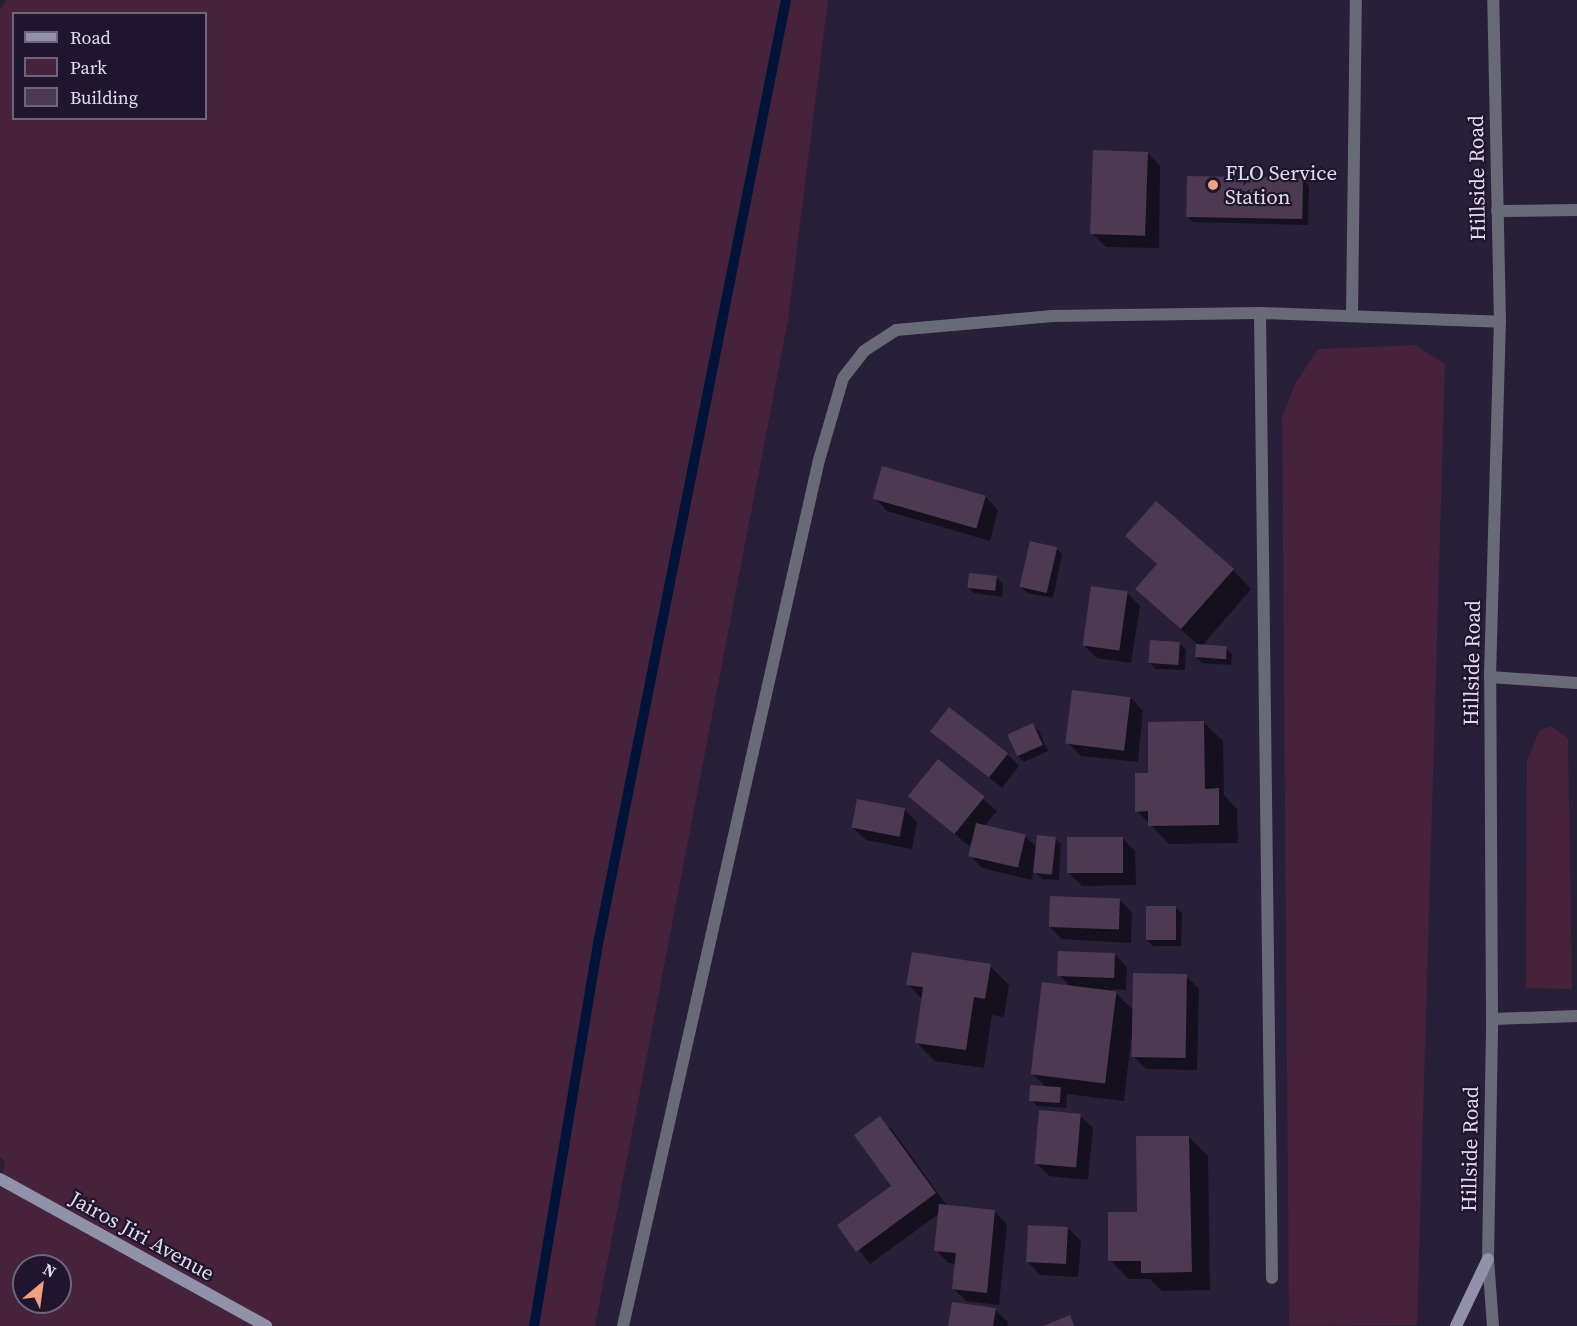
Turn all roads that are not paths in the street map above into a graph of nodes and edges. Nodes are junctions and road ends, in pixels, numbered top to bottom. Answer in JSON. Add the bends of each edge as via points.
{"nodes":[{"id":1,"x":1356,"y":0,"type":"edge"},
{"id":2,"x":1493,"y":0,"type":"edge"},
{"id":3,"x":1577,"y":210,"type":"edge"},
{"id":4,"x":1497,"y":211,"type":"junction"},
{"id":5,"x":1260,"y":313,"type":"junction"},
{"id":6,"x":1352,"y":316,"type":"junction"},
{"id":7,"x":1500,"y":322,"type":"junction"},
{"id":8,"x":1490,"y":677,"type":"junction"},
{"id":9,"x":1577,"y":683,"type":"edge"},
{"id":10,"x":1577,"y":1016,"type":"edge"},
{"id":11,"x":1492,"y":1019,"type":"junction"},
{"id":12,"x":0,"y":1179,"type":"edge"},
{"id":13,"x":1488,"y":1259,"type":"junction"},
{"id":14,"x":1272,"y":1278,"type":"dead end"},
{"id":15,"x":266,"y":1326,"type":"edge"},
{"id":16,"x":623,"y":1326,"type":"edge"},
{"id":17,"x":1456,"y":1326,"type":"edge"},
{"id":18,"x":1493,"y":1326,"type":"edge"}],
"edges":[{"from":1,"to":6,"type":"street"},
{"from":2,"to":4,"type":"street","name":"Hillside Road"},
{"from":3,"to":4,"type":"street"},
{"from":4,"to":7,"type":"street","name":"Hillside Road"},
{"from":5,"to":6,"type":"street"},
{"from":5,"to":14,"type":"street"},
{"from":5,"to":16,"type":"street","via":[[1052,316],[896,330],[864,351],[843,378],[819,460]]},
{"from":6,"to":7,"type":"street"},
{"from":7,"to":8,"type":"street","name":"Hillside Road"},
{"from":8,"to":9,"type":"street"},
{"from":8,"to":11,"type":"street","name":"Hillside Road"},
{"from":10,"to":11,"type":"street"},
{"from":11,"to":13,"type":"street","name":"Hillside Road"},
{"from":12,"to":15,"type":"main road","name":"Jairos Jiri Avenue"},
{"from":13,"to":17,"type":"main road"},
{"from":13,"to":18,"type":"street","name":"Hillside Road"}]}
